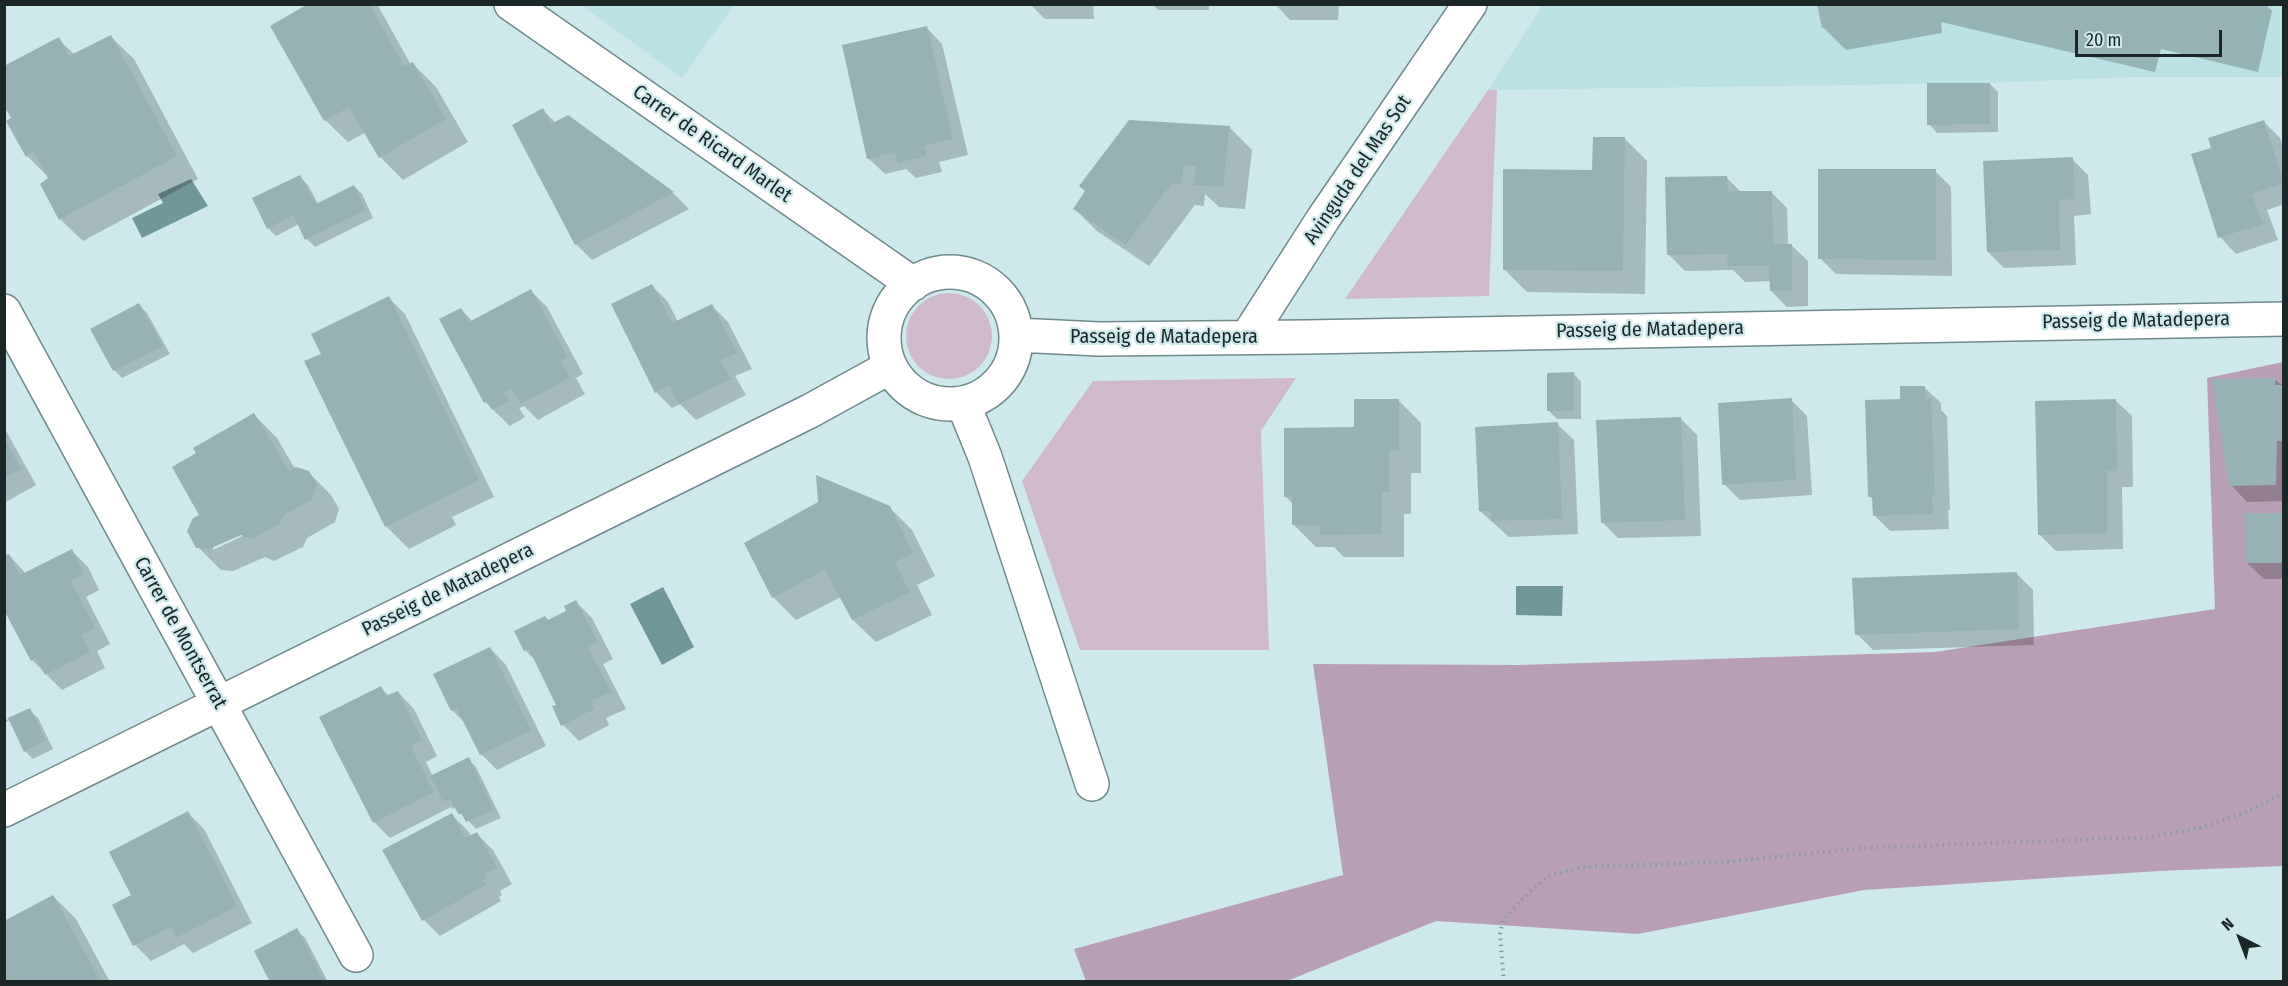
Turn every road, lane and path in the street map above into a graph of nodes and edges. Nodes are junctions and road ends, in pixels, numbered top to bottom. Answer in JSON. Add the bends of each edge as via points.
{"nodes":[{"id":1,"x":511,"y":4,"type":"edge"},
{"id":2,"x":1470,"y":4,"type":"edge"},
{"id":3,"x":913,"y":284,"type":"junction"},
{"id":4,"x":4,"y":311,"type":"edge"},
{"id":5,"x":2283,"y":319,"type":"edge"},
{"id":6,"x":1016,"y":334,"type":"junction"},
{"id":7,"x":1248,"y":336,"type":"junction"},
{"id":8,"x":890,"y":367,"type":"junction"},
{"id":9,"x":963,"y":403,"type":"junction"},
{"id":10,"x":218,"y":704,"type":"junction"},
{"id":11,"x":1092,"y":784,"type":"dead end"},
{"id":12,"x":2283,"y":793,"type":"edge"},
{"id":13,"x":4,"y":810,"type":"edge"},
{"id":14,"x":356,"y":956,"type":"dead end"},
{"id":15,"x":1504,"y":981,"type":"edge"}],
"edges":[{"from":1,"to":3,"type":"street","name":"Carrer de Ricard Marlet"},
{"from":2,"to":7,"type":"street","name":"Avinguda del Mas Sot"},
{"from":3,"to":6,"type":"street","via":[[945,272],[979,279],[1005,301]]},
{"from":3,"to":8,"type":"street","via":[[900,294],[886,321],[884,344]]},
{"from":4,"to":10,"type":"street","name":"Carrer de Montserrat"},
{"from":5,"to":7,"type":"street","name":"Passeig de Matadepera"},
{"from":6,"to":7,"type":"street","name":"Passeig de Matadepera","via":[[1099,339]]},
{"from":6,"to":9,"type":"street","via":[[1015,353],[1008,371],[981,397]]},
{"from":8,"to":9,"type":"street","via":[[913,394],[946,405]]},
{"from":8,"to":10,"type":"street","name":"Passeig de Matadepera","via":[[810,411]]},
{"from":9,"to":11,"type":"street","via":[[985,457]]},
{"from":10,"to":13,"type":"street","name":"Passeig de Matadepera"},
{"from":10,"to":14,"type":"street","name":"Carrer de Montserrat"},
{"from":12,"to":15,"type":"path","via":[[2207,826],[2151,837],[1864,848],[1722,862],[1566,871],[1547,877],[1503,921],[1500,934]]}]}
